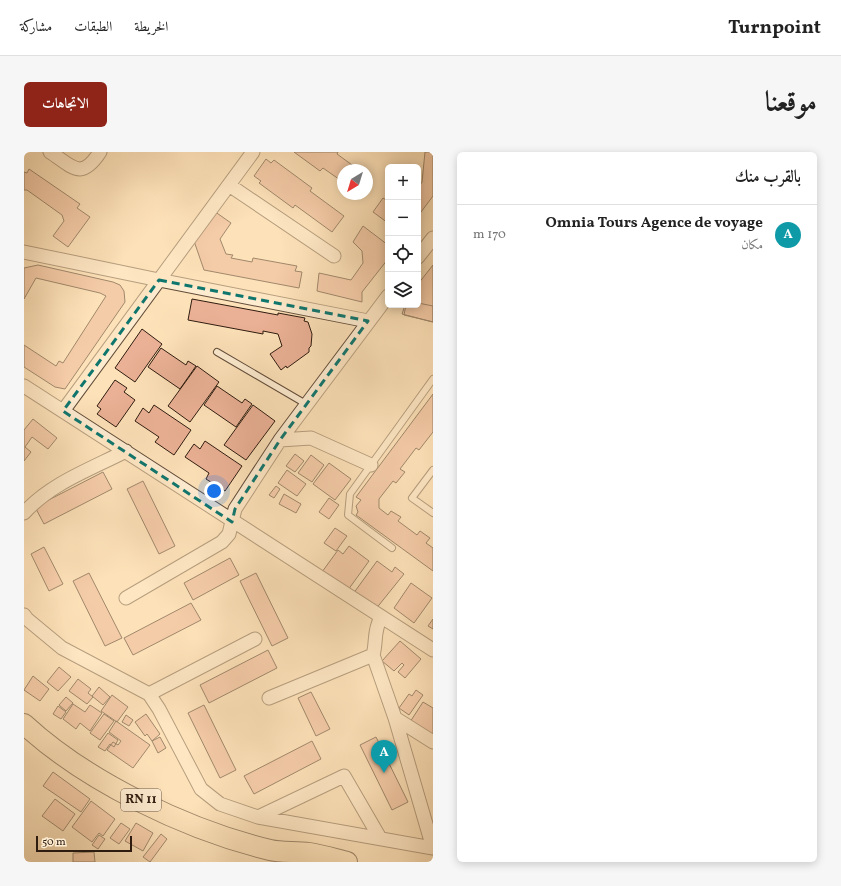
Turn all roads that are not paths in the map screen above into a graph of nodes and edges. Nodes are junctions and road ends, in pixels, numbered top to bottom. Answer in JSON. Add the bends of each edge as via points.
{"nodes":[{"id":1,"x":50,"y":152,"type":"edge"},
{"id":2,"x":100,"y":152,"type":"edge"},
{"id":3,"x":253,"y":152,"type":"edge"},
{"id":4,"x":229,"y":185,"type":"junction"},
{"id":5,"x":433,"y":238,"type":"edge"},
{"id":6,"x":24,"y":252,"type":"edge"},
{"id":7,"x":421,"y":254,"type":"edge"},
{"id":8,"x":334,"y":256,"type":"dead end"},
{"id":9,"x":158,"y":280,"type":"junction"},
{"id":10,"x":385,"y":300,"type":"edge"},
{"id":11,"x":368,"y":321,"type":"junction"},
{"id":12,"x":217,"y":352,"type":"dead end"},
{"id":13,"x":433,"y":379,"type":"edge"},
{"id":14,"x":24,"y":386,"type":"edge"},
{"id":15,"x":306,"y":404,"type":"junction"},
{"id":16,"x":62,"y":411,"type":"junction"},
{"id":17,"x":280,"y":440,"type":"junction"},
{"id":18,"x":126,"y":451,"type":"junction"},
{"id":19,"x":371,"y":465,"type":"junction"},
{"id":20,"x":433,"y":470,"type":"edge"},
{"id":21,"x":24,"y":513,"type":"edge"},
{"id":22,"x":433,"y":513,"type":"edge"},
{"id":23,"x":232,"y":522,"type":"junction"},
{"id":24,"x":392,"y":548,"type":"dead end"},
{"id":25,"x":126,"y":598,"type":"dead end"},
{"id":26,"x":24,"y":615,"type":"edge"},
{"id":27,"x":381,"y":617,"type":"junction"},
{"id":28,"x":255,"y":639,"type":"dead end"},
{"id":29,"x":431,"y":646,"type":"edge"},
{"id":30,"x":374,"y":655,"type":"junction"},
{"id":31,"x":149,"y":694,"type":"junction"},
{"id":32,"x":269,"y":698,"type":"dead end"},
{"id":33,"x":395,"y":718,"type":"junction"},
{"id":34,"x":24,"y":724,"type":"edge"},
{"id":35,"x":433,"y":742,"type":"edge"},
{"id":36,"x":258,"y":817,"type":"junction"},
{"id":37,"x":380,"y":838,"type":"junction"},
{"id":38,"x":433,"y":848,"type":"edge"},
{"id":39,"x":271,"y":850,"type":"junction"},
{"id":40,"x":292,"y":862,"type":"edge"},
{"id":41,"x":347,"y":862,"type":"edge"}],
"edges":[{"from":1,"to":2,"type":"street","via":[[80,169],[91,165]]},
{"from":3,"to":4,"type":"street"},
{"from":4,"to":8,"type":"street"},
{"from":4,"to":9,"type":"street"},
{"from":5,"to":7,"type":"street"},
{"from":6,"to":9,"type":"street"},
{"from":9,"to":11,"type":"street"},
{"from":9,"to":16,"type":"street"},
{"from":10,"to":11,"type":"street"},
{"from":11,"to":15,"type":"street"},
{"from":12,"to":15,"type":"lane"},
{"from":13,"to":19,"type":"lane"},
{"from":14,"to":16,"type":"street"},
{"from":15,"to":17,"type":"street"},
{"from":16,"to":18,"type":"street"},
{"from":17,"to":19,"type":"street","via":[[311,438]]},
{"from":17,"to":23,"type":"street","via":[[235,509]]},
{"from":18,"to":21,"type":"street","via":[[56,486]]},
{"from":18,"to":23,"type":"street"},
{"from":19,"to":24,"type":"lane","via":[[350,494],[348,514]]},
{"from":20,"to":22,"type":"lane","via":[[412,498]]},
{"from":23,"to":25,"type":"street","via":[[222,542]]},
{"from":23,"to":27,"type":"street"},
{"from":26,"to":31,"type":"street","via":[[62,648]]},
{"from":27,"to":29,"type":"street"},
{"from":27,"to":30,"type":"street","via":[[375,632]]},
{"from":28,"to":31,"type":"street"},
{"from":30,"to":32,"type":"street"},
{"from":30,"to":33,"type":"street"},
{"from":31,"to":36,"type":"street","via":[[201,789],[220,804]]},
{"from":33,"to":35,"type":"street"},
{"from":33,"to":38,"type":"street"},
{"from":34,"to":39,"type":"main road","number":"RN 11","via":[[84,770],[157,809],[226,837]]},
{"from":36,"to":37,"type":"street"},
{"from":36,"to":37,"type":"street","via":[[344,776]]},
{"from":37,"to":38,"type":"street"},
{"from":39,"to":40,"type":"main road","number":"RN 11"},
{"from":39,"to":41,"type":"main road","number":"RN 11","via":[[309,853]]}]}
